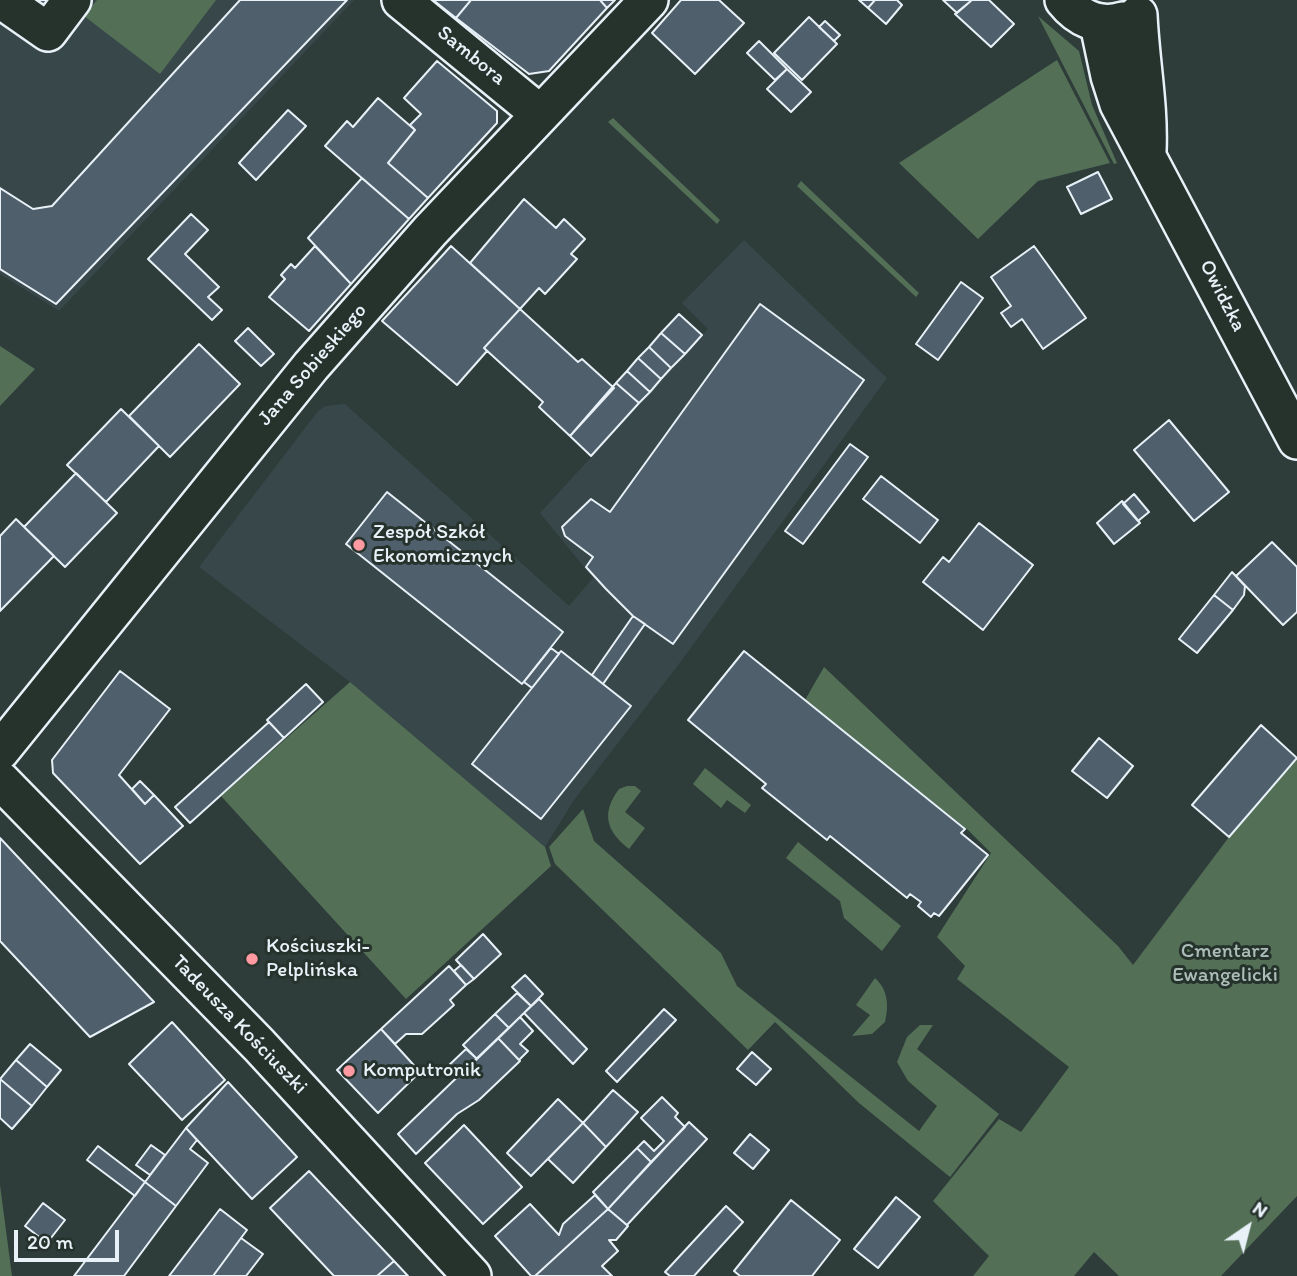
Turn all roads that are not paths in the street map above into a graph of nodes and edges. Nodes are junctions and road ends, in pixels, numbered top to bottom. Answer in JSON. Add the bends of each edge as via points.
{"nodes":[{"id":1,"x":2,"y":0,"type":"edge"},
{"id":2,"x":72,"y":0,"type":"edge"},
{"id":3,"x":401,"y":0,"type":"edge"},
{"id":4,"x":649,"y":0,"type":"edge"},
{"id":5,"x":1064,"y":0,"type":"edge"},
{"id":6,"x":1145,"y":7,"type":"edge"},
{"id":7,"x":1099,"y":23,"type":"junction"},
{"id":8,"x":540,"y":114,"type":"junction"},
{"id":9,"x":1147,"y":152,"type":"junction"},
{"id":10,"x":1297,"y":440,"type":"edge"},
{"id":11,"x":0,"y":751,"type":"edge"},
{"id":12,"x":0,"y":780,"type":"edge"},
{"id":13,"x":472,"y":1276,"type":"edge"}],
"edges":[{"from":1,"to":2,"type":"street","via":[[48,32]]},
{"from":3,"to":8,"type":"street","name":"Sambora"},
{"from":4,"to":8,"type":"street","name":"Jana Sobieskiego"},
{"from":5,"to":7,"type":"street","via":[[1084,18]]},
{"from":6,"to":7,"type":"street","via":[[1119,23]]},
{"from":6,"to":9,"type":"street","via":[[1141,71],[1149,111]]},
{"from":7,"to":9,"type":"street","name":"Owidzka","via":[[1119,104]]},
{"from":8,"to":11,"type":"street","name":"Jana Sobieskiego","via":[[282,400]]},
{"from":9,"to":10,"type":"street","name":"Owidzka"},
{"from":12,"to":13,"type":"street","name":"Tadeusza Kościuszki","via":[[259,1045]]}]}
